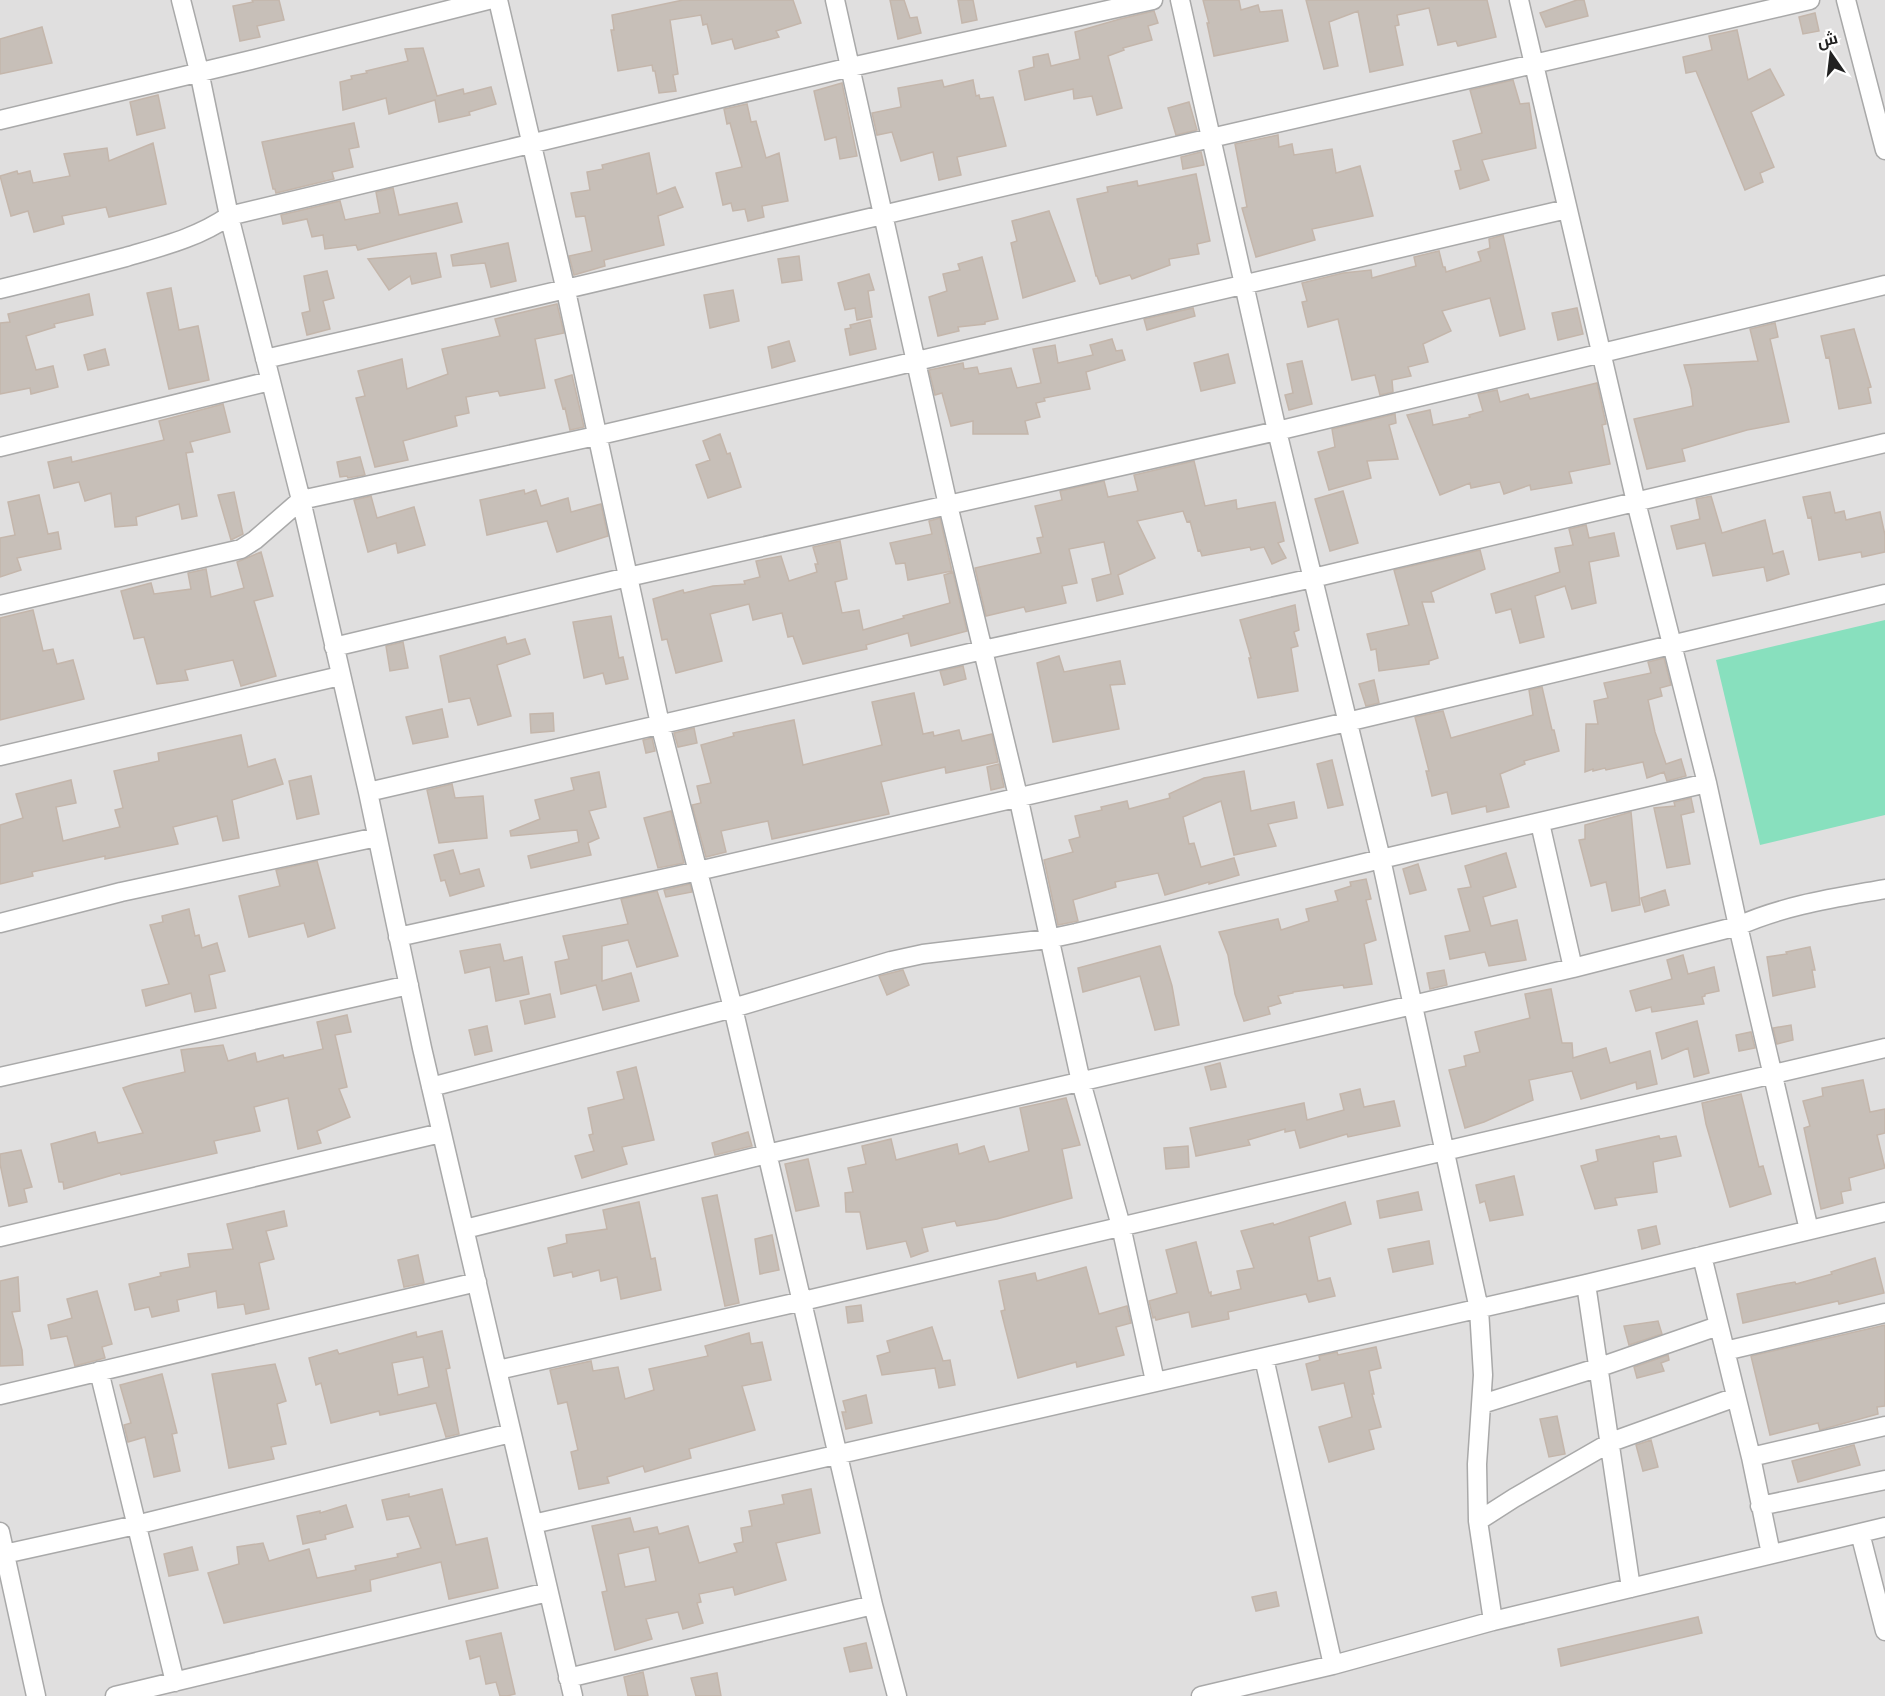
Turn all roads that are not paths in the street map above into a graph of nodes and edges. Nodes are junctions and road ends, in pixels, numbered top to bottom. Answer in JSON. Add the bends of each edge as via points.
{"nodes":[{"id":1,"x":181,"y":0,"type":"edge"},
{"id":2,"x":488,"y":0,"type":"edge"},
{"id":3,"x":498,"y":0,"type":"edge"},
{"id":4,"x":835,"y":0,"type":"edge"},
{"id":5,"x":1153,"y":0,"type":"edge"},
{"id":6,"x":1180,"y":0,"type":"edge"},
{"id":7,"x":1519,"y":0,"type":"edge"},
{"id":8,"x":1809,"y":0,"type":"edge"},
{"id":9,"x":1846,"y":0,"type":"edge"},
{"id":10,"x":1534,"y":65,"type":"junction"},
{"id":11,"x":851,"y":67,"type":"junction"},
{"id":12,"x":199,"y":71,"type":"junction"},
{"id":13,"x":0,"y":120,"type":"edge"},
{"id":14,"x":1211,"y":138,"type":"junction"},
{"id":15,"x":1884,"y":142,"type":"edge"},
{"id":16,"x":532,"y":143,"type":"junction"},
{"id":17,"x":1567,"y":209,"type":"junction"},
{"id":18,"x":230,"y":216,"type":"junction"},
{"id":19,"x":882,"y":216,"type":"junction"},
{"id":20,"x":1245,"y":283,"type":"junction"},
{"id":21,"x":1885,"y":285,"type":"edge"},
{"id":22,"x":0,"y":289,"type":"edge"},
{"id":23,"x":566,"y":291,"type":"junction"},
{"id":24,"x":1602,"y":352,"type":"junction"},
{"id":25,"x":265,"y":359,"type":"junction"},
{"id":26,"x":915,"y":361,"type":"junction"},
{"id":27,"x":270,"y":381,"type":"junction"},
{"id":28,"x":1277,"y":431,"type":"junction"},
{"id":29,"x":596,"y":436,"type":"junction"},
{"id":30,"x":1885,"y":443,"type":"edge"},
{"id":31,"x":0,"y":447,"type":"edge"},
{"id":32,"x":301,"y":500,"type":"junction"},
{"id":33,"x":1636,"y":502,"type":"junction"},
{"id":34,"x":948,"y":506,"type":"junction"},
{"id":35,"x":628,"y":577,"type":"junction"},
{"id":36,"x":1313,"y":578,"type":"junction"},
{"id":37,"x":1885,"y":594,"type":"edge"},
{"id":38,"x":0,"y":605,"type":"edge"},
{"id":39,"x":1671,"y":644,"type":"junction"},
{"id":40,"x":334,"y":647,"type":"junction"},
{"id":41,"x":984,"y":650,"type":"junction"},
{"id":42,"x":340,"y":676,"type":"junction"},
{"id":43,"x":1347,"y":722,"type":"junction"},
{"id":44,"x":660,"y":724,"type":"junction"},
{"id":45,"x":0,"y":756,"type":"edge"},
{"id":46,"x":1707,"y":783,"type":"junction"},
{"id":47,"x":368,"y":792,"type":"junction"},
{"id":48,"x":1018,"y":796,"type":"junction"},
{"id":49,"x":1540,"y":823,"type":"junction"},
{"id":50,"x":377,"y":837,"type":"junction"},
{"id":51,"x":1381,"y":859,"type":"junction"},
{"id":52,"x":698,"y":871,"type":"junction"},
{"id":53,"x":1885,"y":889,"type":"edge"},
{"id":54,"x":0,"y":923,"type":"edge"},
{"id":55,"x":1738,"y":926,"type":"junction"},
{"id":56,"x":398,"y":937,"type":"junction"},
{"id":57,"x":1048,"y":939,"type":"junction"},
{"id":58,"x":1573,"y":968,"type":"junction"},
{"id":59,"x":409,"y":985,"type":"junction"},
{"id":60,"x":1414,"y":1006,"type":"junction"},
{"id":61,"x":733,"y":1008,"type":"junction"},
{"id":62,"x":1885,"y":1048,"type":"edge"},
{"id":63,"x":1772,"y":1074,"type":"junction"},
{"id":64,"x":0,"y":1077,"type":"edge"},
{"id":65,"x":1082,"y":1082,"type":"junction"},
{"id":66,"x":431,"y":1087,"type":"junction"},
{"id":67,"x":441,"y":1133,"type":"junction"},
{"id":68,"x":1446,"y":1151,"type":"junction"},
{"id":69,"x":767,"y":1154,"type":"junction"},
{"id":70,"x":1885,"y":1212,"type":"edge"},
{"id":71,"x":1121,"y":1226,"type":"junction"},
{"id":72,"x":465,"y":1229,"type":"junction"},
{"id":73,"x":1809,"y":1230,"type":"junction"},
{"id":74,"x":0,"y":1237,"type":"edge"},
{"id":75,"x":1702,"y":1256,"type":"junction"},
{"id":76,"x":477,"y":1282,"type":"junction"},
{"id":77,"x":1587,"y":1284,"type":"junction"},
{"id":78,"x":803,"y":1301,"type":"junction"},
{"id":79,"x":1479,"y":1309,"type":"junction"},
{"id":80,"x":1885,"y":1313,"type":"edge"},
{"id":81,"x":1718,"y":1326,"type":"junction"},
{"id":82,"x":1725,"y":1351,"type":"junction"},
{"id":83,"x":1264,"y":1358,"type":"junction"},
{"id":84,"x":1600,"y":1367,"type":"junction"},
{"id":85,"x":498,"y":1370,"type":"junction"},
{"id":86,"x":99,"y":1371,"type":"junction"},
{"id":87,"x":1155,"y":1381,"type":"junction"},
{"id":88,"x":0,"y":1395,"type":"edge"},
{"id":89,"x":1736,"y":1397,"type":"junction"},
{"id":90,"x":1482,"y":1404,"type":"junction"},
{"id":91,"x":1885,"y":1426,"type":"edge"},
{"id":92,"x":511,"y":1433,"type":"junction"},
{"id":93,"x":1611,"y":1442,"type":"junction"},
{"id":94,"x":839,"y":1454,"type":"junction"},
{"id":95,"x":1751,"y":1456,"type":"junction"},
{"id":96,"x":1885,"y":1480,"type":"edge"},
{"id":97,"x":1760,"y":1506,"type":"junction"},
{"id":98,"x":1478,"y":1521,"type":"junction"},
{"id":99,"x":533,"y":1524,"type":"junction"},
{"id":100,"x":136,"y":1525,"type":"junction"},
{"id":101,"x":1885,"y":1527,"type":"edge"},
{"id":102,"x":0,"y":1532,"type":"edge"},
{"id":103,"x":1860,"y":1533,"type":"junction"},
{"id":104,"x":1772,"y":1554,"type":"junction"},
{"id":105,"x":3,"y":1555,"type":"edge"},
{"id":106,"x":1631,"y":1588,"type":"junction"},
{"id":107,"x":548,"y":1592,"type":"junction"},
{"id":108,"x":873,"y":1605,"type":"junction"},
{"id":109,"x":1492,"y":1621,"type":"junction"},
{"id":110,"x":1885,"y":1631,"type":"edge"},
{"id":111,"x":1333,"y":1665,"type":"junction"},
{"id":112,"x":568,"y":1678,"type":"junction"},
{"id":113,"x":175,"y":1682,"type":"junction"},
{"id":114,"x":1226,"y":1693,"type":"edge"},
{"id":115,"x":36,"y":1696,"type":"edge"},
{"id":116,"x":116,"y":1696,"type":"edge"},
{"id":117,"x":573,"y":1696,"type":"edge"},
{"id":118,"x":897,"y":1696,"type":"edge"},
{"id":119,"x":1201,"y":1696,"type":"edge"}],
"edges":[{"from":1,"to":12,"type":"street"},
{"from":2,"to":12,"type":"street"},
{"from":3,"to":16,"type":"street"},
{"from":4,"to":11,"type":"street"},
{"from":5,"to":11,"type":"street"},
{"from":6,"to":14,"type":"street"},
{"from":7,"to":10,"type":"street"},
{"from":8,"to":10,"type":"street"},
{"from":9,"to":15,"type":"street"},
{"from":10,"to":14,"type":"street"},
{"from":10,"to":17,"type":"street"},
{"from":11,"to":16,"type":"street"},
{"from":11,"to":19,"type":"street"},
{"from":12,"to":13,"type":"street"},
{"from":12,"to":18,"type":"street"},
{"from":14,"to":19,"type":"street"},
{"from":14,"to":20,"type":"street"},
{"from":16,"to":18,"type":"street"},
{"from":16,"to":23,"type":"street"},
{"from":17,"to":20,"type":"street"},
{"from":17,"to":24,"type":"street"},
{"from":18,"to":22,"type":"street","via":[[185,240]]},
{"from":18,"to":25,"type":"street"},
{"from":19,"to":23,"type":"street"},
{"from":19,"to":26,"type":"street"},
{"from":20,"to":26,"type":"street"},
{"from":20,"to":28,"type":"street"},
{"from":21,"to":24,"type":"street"},
{"from":23,"to":25,"type":"street"},
{"from":23,"to":29,"type":"street"},
{"from":24,"to":28,"type":"street"},
{"from":24,"to":33,"type":"street"},
{"from":25,"to":27,"type":"street"},
{"from":26,"to":29,"type":"street"},
{"from":26,"to":34,"type":"street"},
{"from":27,"to":31,"type":"street"},
{"from":27,"to":32,"type":"street"},
{"from":28,"to":34,"type":"street"},
{"from":28,"to":36,"type":"street"},
{"from":29,"to":32,"type":"street"},
{"from":29,"to":35,"type":"street"},
{"from":30,"to":33,"type":"street"},
{"from":32,"to":38,"type":"street","via":[[241,549]]},
{"from":32,"to":40,"type":"street"},
{"from":33,"to":36,"type":"street"},
{"from":33,"to":39,"type":"street"},
{"from":34,"to":35,"type":"street"},
{"from":34,"to":41,"type":"street"},
{"from":35,"to":40,"type":"street"},
{"from":35,"to":44,"type":"street"},
{"from":36,"to":41,"type":"street"},
{"from":36,"to":43,"type":"street"},
{"from":37,"to":39,"type":"street"},
{"from":39,"to":43,"type":"street"},
{"from":39,"to":46,"type":"street"},
{"from":40,"to":42,"type":"street"},
{"from":41,"to":44,"type":"street"},
{"from":41,"to":48,"type":"street"},
{"from":42,"to":45,"type":"street"},
{"from":42,"to":47,"type":"street"},
{"from":43,"to":48,"type":"street"},
{"from":43,"to":51,"type":"street"},
{"from":44,"to":47,"type":"street"},
{"from":44,"to":52,"type":"street"},
{"from":46,"to":49,"type":"street"},
{"from":46,"to":55,"type":"street"},
{"from":47,"to":50,"type":"street"},
{"from":48,"to":52,"type":"street"},
{"from":48,"to":57,"type":"street"},
{"from":49,"to":51,"type":"street"},
{"from":49,"to":58,"type":"street"},
{"from":50,"to":54,"type":"street","via":[[121,892]]},
{"from":50,"to":56,"type":"street"},
{"from":51,"to":57,"type":"street"},
{"from":51,"to":60,"type":"street"},
{"from":52,"to":56,"type":"street"},
{"from":52,"to":61,"type":"street"},
{"from":53,"to":55,"type":"street","via":[[1806,903]]},
{"from":55,"to":58,"type":"street"},
{"from":55,"to":63,"type":"street"},
{"from":56,"to":59,"type":"street"},
{"from":57,"to":61,"type":"street","via":[[891,961]]},
{"from":57,"to":65,"type":"street"},
{"from":58,"to":60,"type":"street"},
{"from":59,"to":64,"type":"street"},
{"from":59,"to":66,"type":"street"},
{"from":60,"to":65,"type":"street"},
{"from":60,"to":68,"type":"street"},
{"from":61,"to":66,"type":"street"},
{"from":61,"to":69,"type":"street"},
{"from":62,"to":63,"type":"street"},
{"from":63,"to":68,"type":"street"},
{"from":63,"to":73,"type":"street"},
{"from":65,"to":69,"type":"street"},
{"from":65,"to":71,"type":"street"},
{"from":66,"to":67,"type":"street"},
{"from":67,"to":72,"type":"street"},
{"from":67,"to":74,"type":"street"},
{"from":68,"to":71,"type":"street"},
{"from":68,"to":79,"type":"street"},
{"from":69,"to":72,"type":"street"},
{"from":69,"to":78,"type":"street"},
{"from":70,"to":73,"type":"street"},
{"from":71,"to":78,"type":"street"},
{"from":71,"to":87,"type":"street"},
{"from":72,"to":76,"type":"street"},
{"from":73,"to":75,"type":"street"},
{"from":75,"to":77,"type":"street"},
{"from":75,"to":81,"type":"street"},
{"from":76,"to":85,"type":"street"},
{"from":76,"to":86,"type":"street"},
{"from":77,"to":79,"type":"street"},
{"from":77,"to":84,"type":"street"},
{"from":78,"to":85,"type":"street"},
{"from":78,"to":94,"type":"street"},
{"from":79,"to":83,"type":"street"},
{"from":79,"to":90,"type":"street"},
{"from":80,"to":82,"type":"street"},
{"from":81,"to":82,"type":"street"},
{"from":81,"to":84,"type":"street"},
{"from":82,"to":89,"type":"street"},
{"from":83,"to":87,"type":"street"},
{"from":83,"to":111,"type":"street"},
{"from":84,"to":90,"type":"street"},
{"from":84,"to":93,"type":"street"},
{"from":85,"to":92,"type":"street"},
{"from":86,"to":88,"type":"street"},
{"from":86,"to":100,"type":"street"},
{"from":87,"to":94,"type":"street"},
{"from":89,"to":93,"type":"street"},
{"from":89,"to":95,"type":"street"},
{"from":90,"to":98,"type":"street"},
{"from":91,"to":95,"type":"street"},
{"from":92,"to":99,"type":"street"},
{"from":92,"to":100,"type":"street"},
{"from":93,"to":98,"type":"street"},
{"from":93,"to":106,"type":"street"},
{"from":94,"to":99,"type":"street"},
{"from":94,"to":108,"type":"street"},
{"from":95,"to":97,"type":"street"},
{"from":96,"to":97,"type":"street"},
{"from":97,"to":104,"type":"street"},
{"from":98,"to":109,"type":"street"},
{"from":99,"to":107,"type":"street"},
{"from":100,"to":105,"type":"street"},
{"from":100,"to":113,"type":"street"},
{"from":101,"to":103,"type":"street"},
{"from":102,"to":105,"type":"street"},
{"from":103,"to":104,"type":"street"},
{"from":103,"to":110,"type":"street"},
{"from":104,"to":106,"type":"street"},
{"from":105,"to":115,"type":"street"},
{"from":106,"to":109,"type":"street"},
{"from":107,"to":112,"type":"street"},
{"from":107,"to":113,"type":"street"},
{"from":108,"to":112,"type":"street"},
{"from":108,"to":118,"type":"street"},
{"from":109,"to":111,"type":"street"},
{"from":111,"to":114,"type":"street"},
{"from":112,"to":117,"type":"street"},
{"from":113,"to":116,"type":"street"},
{"from":114,"to":119,"type":"street"}]}
